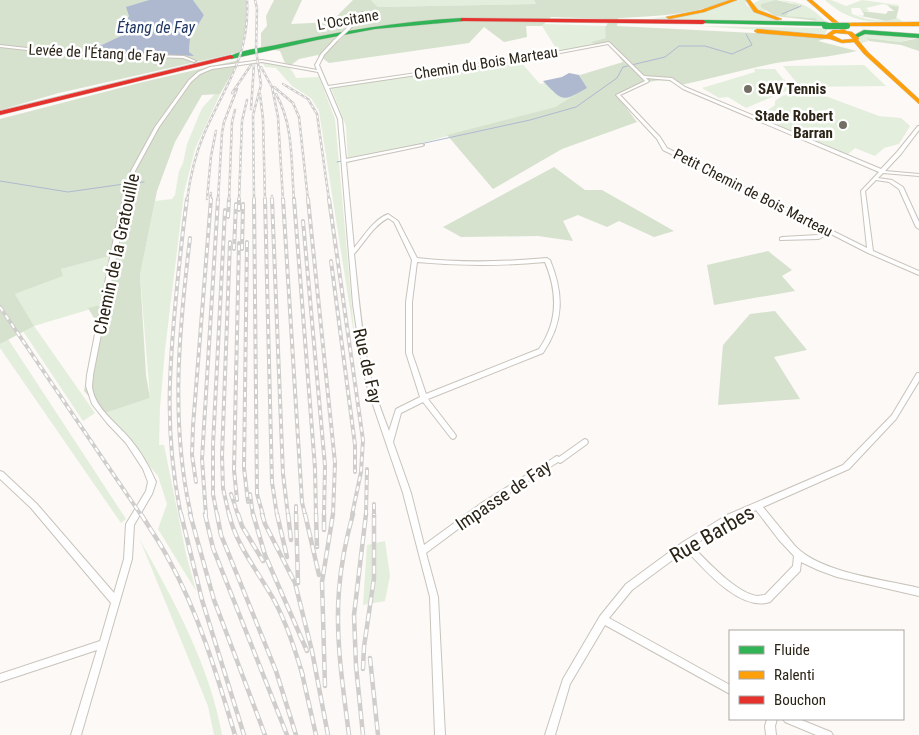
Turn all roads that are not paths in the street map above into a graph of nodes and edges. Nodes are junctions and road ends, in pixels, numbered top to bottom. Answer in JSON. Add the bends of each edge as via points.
{"nodes":[{"id":1,"x":735,"y":0,"type":"edge"},
{"id":2,"x":748,"y":0,"type":"edge"},
{"id":3,"x":809,"y":0,"type":"edge"},
{"id":4,"x":363,"y":13,"type":"dead end"},
{"id":5,"x":594,"y":21,"type":"junction"},
{"id":6,"x":919,"y":24,"type":"edge"},
{"id":7,"x":838,"y":29,"type":"junction"},
{"id":8,"x":919,"y":29,"type":"edge"},
{"id":9,"x":919,"y":36,"type":"edge"},
{"id":10,"x":0,"y":46,"type":"edge"},
{"id":11,"x":194,"y":61,"type":"dead end"},
{"id":12,"x":319,"y":71,"type":"junction"},
{"id":13,"x":645,"y":77,"type":"junction"},
{"id":14,"x":327,"y":87,"type":"junction"},
{"id":15,"x":919,"y":102,"type":"edge"},
{"id":16,"x":0,"y":115,"type":"edge"},
{"id":17,"x":919,"y":127,"type":"edge"},
{"id":18,"x":422,"y":145,"type":"dead end"},
{"id":19,"x":344,"y":162,"type":"junction"},
{"id":20,"x":881,"y":171,"type":"junction"},
{"id":21,"x":919,"y":175,"type":"edge"},
{"id":22,"x":875,"y":178,"type":"junction"},
{"id":23,"x":919,"y":226,"type":"edge"},
{"id":24,"x":829,"y":231,"type":"junction"},
{"id":25,"x":782,"y":239,"type":"dead end"},
{"id":26,"x":870,"y":252,"type":"junction"},
{"id":27,"x":351,"y":254,"type":"junction"},
{"id":28,"x":415,"y":260,"type":"junction"},
{"id":29,"x":919,"y":273,"type":"edge"},
{"id":30,"x":919,"y":375,"type":"edge"},
{"id":31,"x":424,"y":398,"type":"junction"},
{"id":32,"x":452,"y":436,"type":"dead end"},
{"id":33,"x":389,"y":442,"type":"junction"},
{"id":34,"x":585,"y":442,"type":"dead end"},
{"id":35,"x":0,"y":474,"type":"edge"},
{"id":36,"x":758,"y":506,"type":"junction"},
{"id":37,"x":686,"y":545,"type":"junction"},
{"id":38,"x":422,"y":551,"type":"junction"},
{"id":39,"x":130,"y":552,"type":"joint"},
{"id":40,"x":798,"y":555,"type":"junction"},
{"id":41,"x":919,"y":592,"type":"edge"},
{"id":42,"x":115,"y":601,"type":"junction"},
{"id":43,"x":603,"y":619,"type":"junction"},
{"id":44,"x":103,"y":644,"type":"junction"},
{"id":45,"x":0,"y":678,"type":"edge"},
{"id":46,"x":729,"y":689,"type":"edge"},
{"id":47,"x":772,"y":720,"type":"edge"},
{"id":48,"x":790,"y":720,"type":"edge"},
{"id":49,"x":76,"y":735,"type":"edge"},
{"id":50,"x":440,"y":735,"type":"edge"},
{"id":51,"x":550,"y":735,"type":"edge"},
{"id":52,"x":771,"y":735,"type":"edge"},
{"id":53,"x":828,"y":735,"type":"edge"}],
"edges":[{"from":1,"to":5,"type":"main road","via":[[670,16]]},
{"from":2,"to":7,"type":"main road","via":[[756,11],[772,17]]},
{"from":3,"to":7,"type":"main road"},
{"from":4,"to":12,"type":"street","bridge":true,"via":[[318,60]]},
{"from":5,"to":7,"type":"main road","name":"L'Occitane"},
{"from":5,"to":16,"type":"main road","name":"L'Occitane","via":[[474,19],[356,30],[138,78]]},
{"from":6,"to":7,"type":"main road","name":"L'Occitane","via":[[868,24]]},
{"from":7,"to":8,"type":"main road","name":"L'Occitane"},
{"from":7,"to":9,"type":"main road"},
{"from":7,"to":15,"type":"main road"},
{"from":7,"to":16,"type":"main road","name":"L'Occitane","via":[[608,23],[464,22],[406,26],[357,33],[123,84]]},
{"from":10,"to":11,"type":"street","name":"Levée de l'Étang de Fay"},
{"from":12,"to":14,"type":"street","name":"Rue de Fay"},
{"from":12,"to":39,"type":"street","name":"Chemin de la Gratouille","via":[[264,61],[202,72],[190,80],[157,127],[133,171],[89,380],[94,402],[128,441],[151,477],[151,488],[130,524]]},
{"from":13,"to":14,"type":"street","name":"Chemin du Bois Marteau","via":[[607,42],[539,56]]},
{"from":13,"to":20,"type":"street","via":[[671,79],[684,88]]},
{"from":13,"to":24,"type":"street","name":"Petit Chemin de Bois Marteau","via":[[647,81],[618,95],[659,138],[665,149]]},
{"from":14,"to":19,"type":"street","name":"Rue de Fay","via":[[340,119]]},
{"from":17,"to":20,"type":"street"},
{"from":18,"to":19,"type":"street"},
{"from":19,"to":27,"type":"street","name":"Rue de Fay"},
{"from":20,"to":21,"type":"street"},
{"from":20,"to":22,"type":"street"},
{"from":22,"to":23,"type":"street","via":[[890,181],[901,188]]},
{"from":22,"to":26,"type":"street","via":[[863,191]]},
{"from":24,"to":25,"type":"street","via":[[819,237]]},
{"from":24,"to":26,"type":"street","name":"Petit Chemin de Bois Marteau"},
{"from":26,"to":29,"type":"street"},
{"from":27,"to":28,"type":"street","via":[[377,222],[388,216],[396,221]]},
{"from":27,"to":33,"type":"street","name":"Rue de Fay","via":[[365,366]]},
{"from":28,"to":31,"type":"street","via":[[409,302],[409,353]]},
{"from":28,"to":31,"type":"street","via":[[458,265],[547,260],[558,305],[555,326],[541,351]]},
{"from":30,"to":36,"type":"street","name":"Rue Barbes","via":[[894,418],[846,467]]},
{"from":31,"to":32,"type":"street"},
{"from":31,"to":33,"type":"street","via":[[398,411]]},
{"from":33,"to":38,"type":"street","name":"Rue de Fay"},
{"from":34,"to":38,"type":"street","name":"Impasse de Fay","via":[[486,504]]},
{"from":35,"to":42,"type":"street","via":[[34,506]]},
{"from":36,"to":37,"type":"street","name":"Rue Barbes","via":[[730,518]]},
{"from":36,"to":40,"type":"street"},
{"from":37,"to":40,"type":"street","via":[[740,594],[756,600],[767,599],[797,568]]},
{"from":37,"to":43,"type":"street","name":"Rue Barbes","via":[[629,587]]},
{"from":38,"to":50,"type":"street","name":"Rue de Fay","via":[[434,597]]},
{"from":39,"to":42,"type":"street"},
{"from":40,"to":41,"type":"street","via":[[828,570]]},
{"from":42,"to":44,"type":"street"},
{"from":43,"to":46,"type":"street"},
{"from":43,"to":51,"type":"street","name":"Rue Barbes","via":[[566,682]]},
{"from":44,"to":45,"type":"street"},
{"from":44,"to":49,"type":"street"},
{"from":47,"to":52,"type":"street"},
{"from":48,"to":53,"type":"street"}]}
